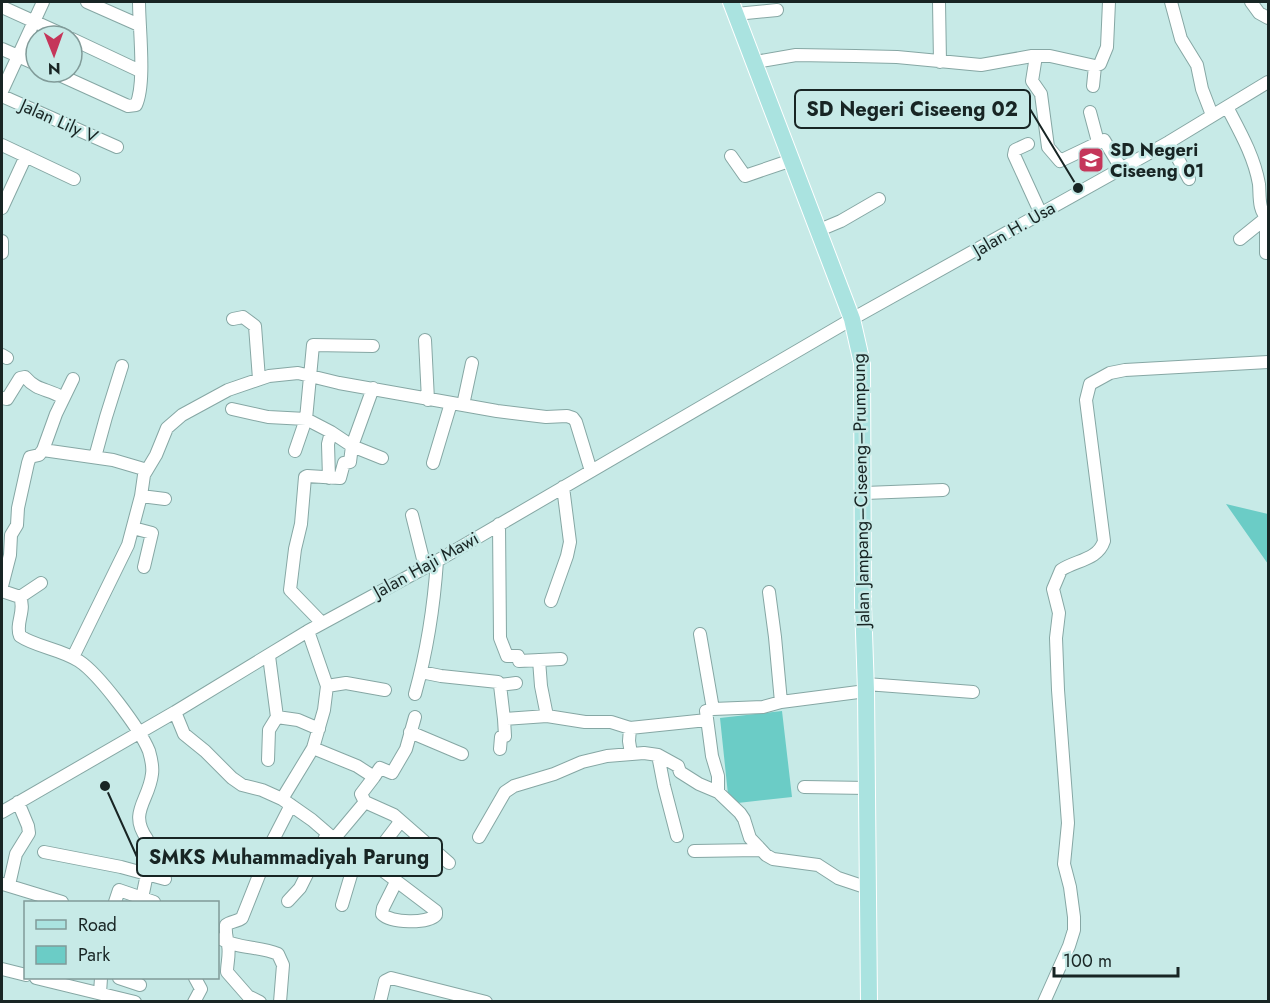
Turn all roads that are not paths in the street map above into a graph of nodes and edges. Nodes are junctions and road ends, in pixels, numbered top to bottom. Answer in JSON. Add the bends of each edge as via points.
{"nodes":[{"id":1,"x":43,"y":2,"type":"edge"},
{"id":2,"x":87,"y":2,"type":"edge"},
{"id":3,"x":139,"y":2,"type":"edge"},
{"id":4,"x":939,"y":2,"type":"edge"},
{"id":5,"x":1109,"y":2,"type":"edge"},
{"id":6,"x":1171,"y":2,"type":"edge"},
{"id":7,"x":1251,"y":2,"type":"edge"},
{"id":8,"x":2,"y":7,"type":"edge"},
{"id":9,"x":734,"y":8,"type":"edge"},
{"id":10,"x":777,"y":10,"type":"dead end"},
{"id":11,"x":1269,"y":18,"type":"edge"},
{"id":12,"x":34,"y":21,"type":"junction"},
{"id":13,"x":40,"y":24,"type":"edge"},
{"id":14,"x":139,"y":26,"type":"junction"},
{"id":15,"x":84,"y":44,"type":"edge"},
{"id":16,"x":2,"y":49,"type":"edge"},
{"id":17,"x":18,"y":56,"type":"junction"},
{"id":18,"x":1036,"y":56,"type":"junction"},
{"id":19,"x":24,"y":59,"type":"edge"},
{"id":20,"x":755,"y":62,"type":"junction"},
{"id":21,"x":940,"y":62,"type":"junction"},
{"id":22,"x":1095,"y":66,"type":"junction"},
{"id":23,"x":140,"y":70,"type":"junction"},
{"id":24,"x":1269,"y":82,"type":"edge"},
{"id":25,"x":80,"y":84,"type":"edge"},
{"id":26,"x":1093,"y":86,"type":"dead end"},
{"id":27,"x":2,"y":93,"type":"edge"},
{"id":28,"x":1227,"y":106,"type":"junction"},
{"id":29,"x":1090,"y":112,"type":"dead end"},
{"id":30,"x":1212,"y":115,"type":"junction"},
{"id":31,"x":1098,"y":142,"type":"junction"},
{"id":32,"x":1169,"y":142,"type":"junction"},
{"id":33,"x":1028,"y":144,"type":"dead end"},
{"id":34,"x":2,"y":145,"type":"edge"},
{"id":35,"x":117,"y":147,"type":"dead end"},
{"id":36,"x":26,"y":156,"type":"junction"},
{"id":37,"x":731,"y":156,"type":"dead end"},
{"id":38,"x":792,"y":160,"type":"junction"},
{"id":39,"x":1121,"y":168,"type":"junction"},
{"id":40,"x":74,"y":178,"type":"dead end"},
{"id":41,"x":1189,"y":179,"type":"dead end"},
{"id":42,"x":879,"y":199,"type":"dead end"},
{"id":43,"x":2,"y":208,"type":"edge"},
{"id":44,"x":1041,"y":214,"type":"junction"},
{"id":45,"x":1267,"y":218,"type":"edge"},
{"id":46,"x":818,"y":231,"type":"junction"},
{"id":47,"x":1240,"y":239,"type":"dead end"},
{"id":48,"x":2,"y":241,"type":"edge"},
{"id":49,"x":2,"y":253,"type":"edge"},
{"id":50,"x":1266,"y":253,"type":"dead end"},
{"id":51,"x":233,"y":319,"type":"dead end"},
{"id":52,"x":852,"y":319,"type":"junction"},
{"id":53,"x":425,"y":340,"type":"dead end"},
{"id":54,"x":373,"y":345,"type":"dead end"},
{"id":55,"x":1269,"y":362,"type":"edge"},
{"id":56,"x":472,"y":363,"type":"dead end"},
{"id":57,"x":122,"y":366,"type":"dead end"},
{"id":58,"x":311,"y":375,"type":"junction"},
{"id":59,"x":73,"y":379,"type":"dead end"},
{"id":60,"x":260,"y":379,"type":"junction"},
{"id":61,"x":374,"y":388,"type":"junction"},
{"id":62,"x":2,"y":398,"type":"edge"},
{"id":63,"x":63,"y":398,"type":"junction"},
{"id":64,"x":428,"y":400,"type":"junction"},
{"id":65,"x":457,"y":404,"type":"junction"},
{"id":66,"x":232,"y":409,"type":"dead end"},
{"id":67,"x":306,"y":419,"type":"junction"},
{"id":68,"x":331,"y":432,"type":"junction"},
{"id":69,"x":352,"y":446,"type":"junction"},
{"id":70,"x":43,"y":450,"type":"junction"},
{"id":71,"x":296,"y":451,"type":"dead end"},
{"id":72,"x":95,"y":458,"type":"junction"},
{"id":73,"x":382,"y":458,"type":"dead end"},
{"id":74,"x":433,"y":463,"type":"dead end"},
{"id":75,"x":147,"y":470,"type":"junction"},
{"id":76,"x":591,"y":471,"type":"junction"},
{"id":77,"x":329,"y":478,"type":"junction"},
{"id":78,"x":563,"y":487,"type":"junction"},
{"id":79,"x":943,"y":490,"type":"dead end"},
{"id":80,"x":863,"y":495,"type":"junction"},
{"id":81,"x":141,"y":496,"type":"junction"},
{"id":82,"x":165,"y":499,"type":"dead end"},
{"id":83,"x":412,"y":515,"type":"dead end"},
{"id":84,"x":499,"y":524,"type":"junction"},
{"id":85,"x":133,"y":528,"type":"junction"},
{"id":86,"x":438,"y":561,"type":"junction"},
{"id":87,"x":144,"y":567,"type":"dead end"},
{"id":88,"x":425,"y":567,"type":"junction"},
{"id":89,"x":41,"y":583,"type":"dead end"},
{"id":90,"x":2,"y":586,"type":"edge"},
{"id":91,"x":2,"y":591,"type":"edge"},
{"id":92,"x":769,"y":592,"type":"dead end"},
{"id":93,"x":20,"y":597,"type":"junction"},
{"id":94,"x":551,"y":601,"type":"dead end"},
{"id":95,"x":322,"y":623,"type":"junction"},
{"id":96,"x":308,"y":631,"type":"junction"},
{"id":97,"x":700,"y":634,"type":"dead end"},
{"id":98,"x":269,"y":656,"type":"junction"},
{"id":99,"x":73,"y":657,"type":"junction"},
{"id":100,"x":561,"y":659,"type":"dead end"},
{"id":101,"x":539,"y":660,"type":"junction"},
{"id":102,"x":421,"y":672,"type":"junction"},
{"id":103,"x":516,"y":683,"type":"dead end"},
{"id":104,"x":500,"y":685,"type":"junction"},
{"id":105,"x":327,"y":686,"type":"junction"},
{"id":106,"x":866,"y":687,"type":"junction"},
{"id":107,"x":385,"y":690,"type":"dead end"},
{"id":108,"x":973,"y":692,"type":"dead end"},
{"id":109,"x":415,"y":694,"type":"dead end"},
{"id":110,"x":781,"y":702,"type":"junction"},
{"id":111,"x":175,"y":712,"type":"junction"},
{"id":112,"x":710,"y":715,"type":"junction"},
{"id":113,"x":547,"y":716,"type":"junction"},
{"id":114,"x":277,"y":717,"type":"junction"},
{"id":115,"x":415,"y":717,"type":"dead end"},
{"id":116,"x":504,"y":719,"type":"junction"},
{"id":117,"x":630,"y":728,"type":"junction"},
{"id":118,"x":319,"y":729,"type":"junction"},
{"id":119,"x":410,"y":732,"type":"junction"},
{"id":120,"x":138,"y":733,"type":"junction"},
{"id":121,"x":313,"y":748,"type":"junction"},
{"id":122,"x":500,"y":749,"type":"dead end"},
{"id":123,"x":462,"y":754,"type":"dead end"},
{"id":124,"x":631,"y":754,"type":"junction"},
{"id":125,"x":658,"y":755,"type":"junction"},
{"id":126,"x":268,"y":760,"type":"dead end"},
{"id":127,"x":374,"y":777,"type":"junction"},
{"id":128,"x":804,"y":787,"type":"dead end"},
{"id":129,"x":868,"y":788,"type":"junction"},
{"id":130,"x":718,"y":792,"type":"junction"},
{"id":131,"x":18,"y":802,"type":"junction"},
{"id":132,"x":286,"y":802,"type":"junction"},
{"id":133,"x":365,"y":802,"type":"junction"},
{"id":134,"x":2,"y":812,"type":"edge"},
{"id":135,"x":400,"y":822,"type":"junction"},
{"id":136,"x":330,"y":836,"type":"junction"},
{"id":137,"x":677,"y":836,"type":"dead end"},
{"id":138,"x":479,"y":837,"type":"dead end"},
{"id":139,"x":759,"y":850,"type":"junction"},
{"id":140,"x":694,"y":851,"type":"dead end"},
{"id":141,"x":44,"y":852,"type":"dead end"},
{"id":142,"x":356,"y":858,"type":"junction"},
{"id":143,"x":370,"y":861,"type":"junction"},
{"id":144,"x":449,"y":863,"type":"dead end"},
{"id":145,"x":121,"y":867,"type":"junction"},
{"id":146,"x":144,"y":873,"type":"junction"},
{"id":147,"x":165,"y":879,"type":"dead end"},
{"id":148,"x":396,"y":882,"type":"dead end"},
{"id":149,"x":5,"y":884,"type":"edge"},
{"id":150,"x":868,"y":888,"type":"junction"},
{"id":151,"x":119,"y":890,"type":"junction"},
{"id":152,"x":148,"y":900,"type":"edge"},
{"id":153,"x":56,"y":901,"type":"edge"},
{"id":154,"x":116,"y":901,"type":"edge"},
{"id":155,"x":288,"y":902,"type":"dead end"},
{"id":156,"x":342,"y":905,"type":"dead end"},
{"id":157,"x":223,"y":940,"type":"edge"},
{"id":158,"x":2,"y":969,"type":"edge"},
{"id":159,"x":24,"y":974,"type":"edge"},
{"id":160,"x":40,"y":979,"type":"edge"},
{"id":161,"x":101,"y":979,"type":"edge"},
{"id":162,"x":121,"y":979,"type":"edge"},
{"id":163,"x":196,"y":979,"type":"edge"},
{"id":164,"x":140,"y":985,"type":"dead end"},
{"id":165,"x":100,"y":993,"type":"junction"},
{"id":166,"x":247,"y":999,"type":"edge"},
{"id":167,"x":1044,"y":1001,"type":"edge"},
{"id":168,"x":135,"y":1002,"type":"edge"},
{"id":169,"x":194,"y":1002,"type":"edge"},
{"id":170,"x":260,"y":1002,"type":"edge"},
{"id":171,"x":280,"y":1002,"type":"edge"},
{"id":172,"x":380,"y":1002,"type":"edge"},
{"id":173,"x":486,"y":1002,"type":"edge"},
{"id":174,"x":869,"y":1002,"type":"edge"}],
"edges":[{"from":1,"to":12,"type":"street"},
{"from":2,"to":14,"type":"street"},
{"from":3,"to":14,"type":"street"},
{"from":4,"to":21,"type":"street"},
{"from":5,"to":22,"type":"street","via":[[1105,54]]},
{"from":6,"to":30,"type":"street","via":[[1181,39],[1197,65]]},
{"from":7,"to":11,"type":"street"},
{"from":8,"to":12,"type":"street"},
{"from":9,"to":10,"type":"street"},
{"from":9,"to":20,"type":"main road","name":"Jalan Jampang–Ciseeng–Prumpung"},
{"from":12,"to":13,"type":"street"},
{"from":12,"to":17,"type":"street"},
{"from":14,"to":23,"type":"street"},
{"from":15,"to":23,"type":"street"},
{"from":16,"to":17,"type":"street"},
{"from":17,"to":19,"type":"street"},
{"from":17,"to":27,"type":"street"},
{"from":18,"to":21,"type":"street","via":[[981,65]]},
{"from":18,"to":22,"type":"street","via":[[1061,57]]},
{"from":18,"to":31,"type":"street","via":[[1032,81],[1041,94],[1049,151],[1060,161]]},
{"from":20,"to":21,"type":"street","via":[[796,55]]},
{"from":20,"to":38,"type":"main road","name":"Jalan Jampang–Ciseeng–Prumpung"},
{"from":22,"to":26,"type":"street"},
{"from":23,"to":25,"type":"street","via":[[138,103],[132,107]]},
{"from":24,"to":28,"type":"street","name":"Jalan H. Usa"},
{"from":27,"to":35,"type":"street","name":"Jalan Lily V"},
{"from":28,"to":30,"type":"street","name":"Jalan H. Usa"},
{"from":28,"to":45,"type":"street","via":[[1252,157]]},
{"from":29,"to":31,"type":"street"},
{"from":30,"to":32,"type":"street","name":"Jalan H. Usa"},
{"from":31,"to":39,"type":"street","via":[[1106,141]]},
{"from":32,"to":39,"type":"street","name":"Jalan H. Usa"},
{"from":32,"to":41,"type":"street"},
{"from":33,"to":44,"type":"street","via":[[1015,150],[1014,155]]},
{"from":34,"to":36,"type":"street"},
{"from":36,"to":40,"type":"street"},
{"from":36,"to":43,"type":"street"},
{"from":37,"to":38,"type":"street","via":[[745,176]]},
{"from":38,"to":46,"type":"main road","name":"Jalan Jampang–Ciseeng–Prumpung"},
{"from":39,"to":44,"type":"street","name":"Jalan H. Usa"},
{"from":42,"to":46,"type":"street"},
{"from":44,"to":52,"type":"street","name":"Jalan H. Usa"},
{"from":45,"to":47,"type":"street"},
{"from":45,"to":50,"type":"street"},
{"from":46,"to":52,"type":"main road","name":"Jalan Jampang–Ciseeng–Prumpung"},
{"from":48,"to":49,"type":"street"},
{"from":51,"to":60,"type":"street","via":[[243,316],[255,326]]},
{"from":52,"to":76,"type":"street","name":"Jalan Haji Mawi"},
{"from":52,"to":80,"type":"main road","name":"Jalan Jampang–Ciseeng–Prumpung","via":[[862,363]]},
{"from":53,"to":64,"type":"street"},
{"from":54,"to":58,"type":"street","via":[[314,345]]},
{"from":55,"to":167,"type":"street","via":[[1125,370],[1101,376],[1088,388],[1086,400],[1104,541],[1093,556],[1061,570],[1053,589],[1059,610],[1058,690],[1067,812],[1064,864],[1071,887],[1074,930]]},
{"from":56,"to":65,"type":"street"},
{"from":57,"to":72,"type":"street"},
{"from":58,"to":60,"type":"street","via":[[291,373]]},
{"from":58,"to":61,"type":"street"},
{"from":58,"to":67,"type":"street"},
{"from":59,"to":63,"type":"street"},
{"from":60,"to":75,"type":"street","via":[[228,390],[175,419]]},
{"from":61,"to":64,"type":"street"},
{"from":61,"to":69,"type":"street"},
{"from":62,"to":63,"type":"street","via":[[7,399],[20,378],[25,377],[35,388]]},
{"from":63,"to":70,"type":"street"},
{"from":64,"to":65,"type":"street"},
{"from":65,"to":74,"type":"street"},
{"from":65,"to":76,"type":"street","via":[[573,418]]},
{"from":66,"to":67,"type":"street","via":[[268,417]]},
{"from":67,"to":68,"type":"street"},
{"from":67,"to":71,"type":"street"},
{"from":68,"to":69,"type":"street"},
{"from":68,"to":77,"type":"street"},
{"from":69,"to":73,"type":"street"},
{"from":69,"to":77,"type":"street","via":[[351,462],[344,463],[340,478]]},
{"from":70,"to":72,"type":"street"},
{"from":70,"to":90,"type":"street","via":[[42,454],[30,457],[28,463]]},
{"from":72,"to":75,"type":"street"},
{"from":75,"to":81,"type":"street"},
{"from":76,"to":78,"type":"street","name":"Jalan Haji Mawi"},
{"from":77,"to":95,"type":"street","via":[[305,477],[290,585],[290,590]]},
{"from":78,"to":84,"type":"street","name":"Jalan Haji Mawi"},
{"from":78,"to":94,"type":"street","via":[[570,542]]},
{"from":79,"to":80,"type":"street"},
{"from":80,"to":106,"type":"main road","name":"Jalan Jampang–Ciseeng–Prumpung"},
{"from":81,"to":82,"type":"street"},
{"from":81,"to":85,"type":"street"},
{"from":83,"to":88,"type":"street"},
{"from":84,"to":86,"type":"street","name":"Jalan Haji Mawi"},
{"from":84,"to":101,"type":"street","via":[[500,638],[507,656],[518,656],[519,661]]},
{"from":85,"to":87,"type":"street","via":[[152,533]]},
{"from":85,"to":99,"type":"street"},
{"from":86,"to":88,"type":"street","name":"Jalan Haji Mawi"},
{"from":86,"to":102,"type":"street"},
{"from":88,"to":95,"type":"street","name":"Jalan Haji Mawi"},
{"from":89,"to":93,"type":"street"},
{"from":91,"to":93,"type":"street"},
{"from":92,"to":110,"type":"street"},
{"from":93,"to":99,"type":"street","via":[[20,636]]},
{"from":95,"to":96,"type":"street","name":"Jalan Haji Mawi"},
{"from":96,"to":98,"type":"street","name":"Jalan Haji Mawi"},
{"from":96,"to":105,"type":"street"},
{"from":97,"to":112,"type":"street"},
{"from":98,"to":111,"type":"street","name":"Jalan Haji Mawi"},
{"from":98,"to":114,"type":"street"},
{"from":99,"to":120,"type":"street","via":[[102,683]]},
{"from":100,"to":101,"type":"street"},
{"from":101,"to":113,"type":"street"},
{"from":102,"to":104,"type":"street"},
{"from":102,"to":109,"type":"street"},
{"from":103,"to":104,"type":"street"},
{"from":104,"to":116,"type":"street"},
{"from":105,"to":107,"type":"street","via":[[346,683]]},
{"from":105,"to":118,"type":"street"},
{"from":106,"to":108,"type":"street"},
{"from":106,"to":110,"type":"street"},
{"from":106,"to":129,"type":"main road","name":"Jalan Jampang–Ciseeng–Prumpung"},
{"from":110,"to":112,"type":"street"},
{"from":111,"to":120,"type":"street","name":"Jalan Haji Mawi"},
{"from":111,"to":132,"type":"street","via":[[184,734],[232,778]]},
{"from":112,"to":117,"type":"street"},
{"from":112,"to":130,"type":"street"},
{"from":113,"to":116,"type":"street"},
{"from":113,"to":117,"type":"street","via":[[611,722]]},
{"from":114,"to":118,"type":"street"},
{"from":114,"to":126,"type":"street","via":[[269,730]]},
{"from":115,"to":119,"type":"street"},
{"from":116,"to":122,"type":"street","via":[[505,736],[501,737]]},
{"from":117,"to":124,"type":"street"},
{"from":118,"to":121,"type":"street"},
{"from":119,"to":123,"type":"street"},
{"from":119,"to":127,"type":"street","via":[[406,749],[392,773],[380,768]]},
{"from":120,"to":131,"type":"street","name":"Jalan Haji Mawi"},
{"from":120,"to":146,"type":"street","via":[[149,752],[152,774],[138,815],[147,839]]},
{"from":121,"to":127,"type":"street"},
{"from":121,"to":132,"type":"street"},
{"from":124,"to":125,"type":"street"},
{"from":124,"to":138,"type":"street","via":[[582,762],[514,786],[505,792]]},
{"from":125,"to":130,"type":"street","via":[[699,784]]},
{"from":125,"to":137,"type":"street"},
{"from":127,"to":133,"type":"street","via":[[361,794]]},
{"from":128,"to":129,"type":"street"},
{"from":129,"to":150,"type":"main road","name":"Jalan Jampang–Ciseeng–Prumpung"},
{"from":130,"to":139,"type":"street","via":[[740,813]]},
{"from":131,"to":134,"type":"street","name":"Jalan Haji Mawi"},
{"from":131,"to":149,"type":"street","via":[[29,833]]},
{"from":132,"to":136,"type":"street"},
{"from":132,"to":157,"type":"street","via":[[242,918],[225,925]]},
{"from":133,"to":135,"type":"street"},
{"from":133,"to":136,"type":"street"},
{"from":135,"to":143,"type":"street"},
{"from":135,"to":144,"type":"street"},
{"from":136,"to":142,"type":"street"},
{"from":136,"to":155,"type":"street"},
{"from":139,"to":140,"type":"street"},
{"from":139,"to":150,"type":"street","via":[[773,859],[818,865],[838,878]]},
{"from":141,"to":145,"type":"street"},
{"from":142,"to":143,"type":"street"},
{"from":142,"to":156,"type":"street"},
{"from":143,"to":148,"type":"street"},
{"from":145,"to":146,"type":"street"},
{"from":145,"to":151,"type":"street"},
{"from":146,"to":147,"type":"street"},
{"from":146,"to":152,"type":"street"},
{"from":149,"to":153,"type":"street"},
{"from":150,"to":174,"type":"main road","name":"Jalan Jampang–Ciseeng–Prumpung"},
{"from":151,"to":152,"type":"street"},
{"from":151,"to":154,"type":"street"},
{"from":157,"to":166,"type":"street","via":[[227,972]]},
{"from":157,"to":171,"type":"street","via":[[281,957]]},
{"from":158,"to":159,"type":"street"},
{"from":160,"to":165,"type":"street"},
{"from":161,"to":165,"type":"street"},
{"from":162,"to":164,"type":"street"},
{"from":163,"to":169,"type":"street","via":[[201,989]]},
{"from":165,"to":168,"type":"street"},
{"from":166,"to":170,"type":"street"},
{"from":172,"to":173,"type":"street","via":[[385,981],[391,978]]}]}
